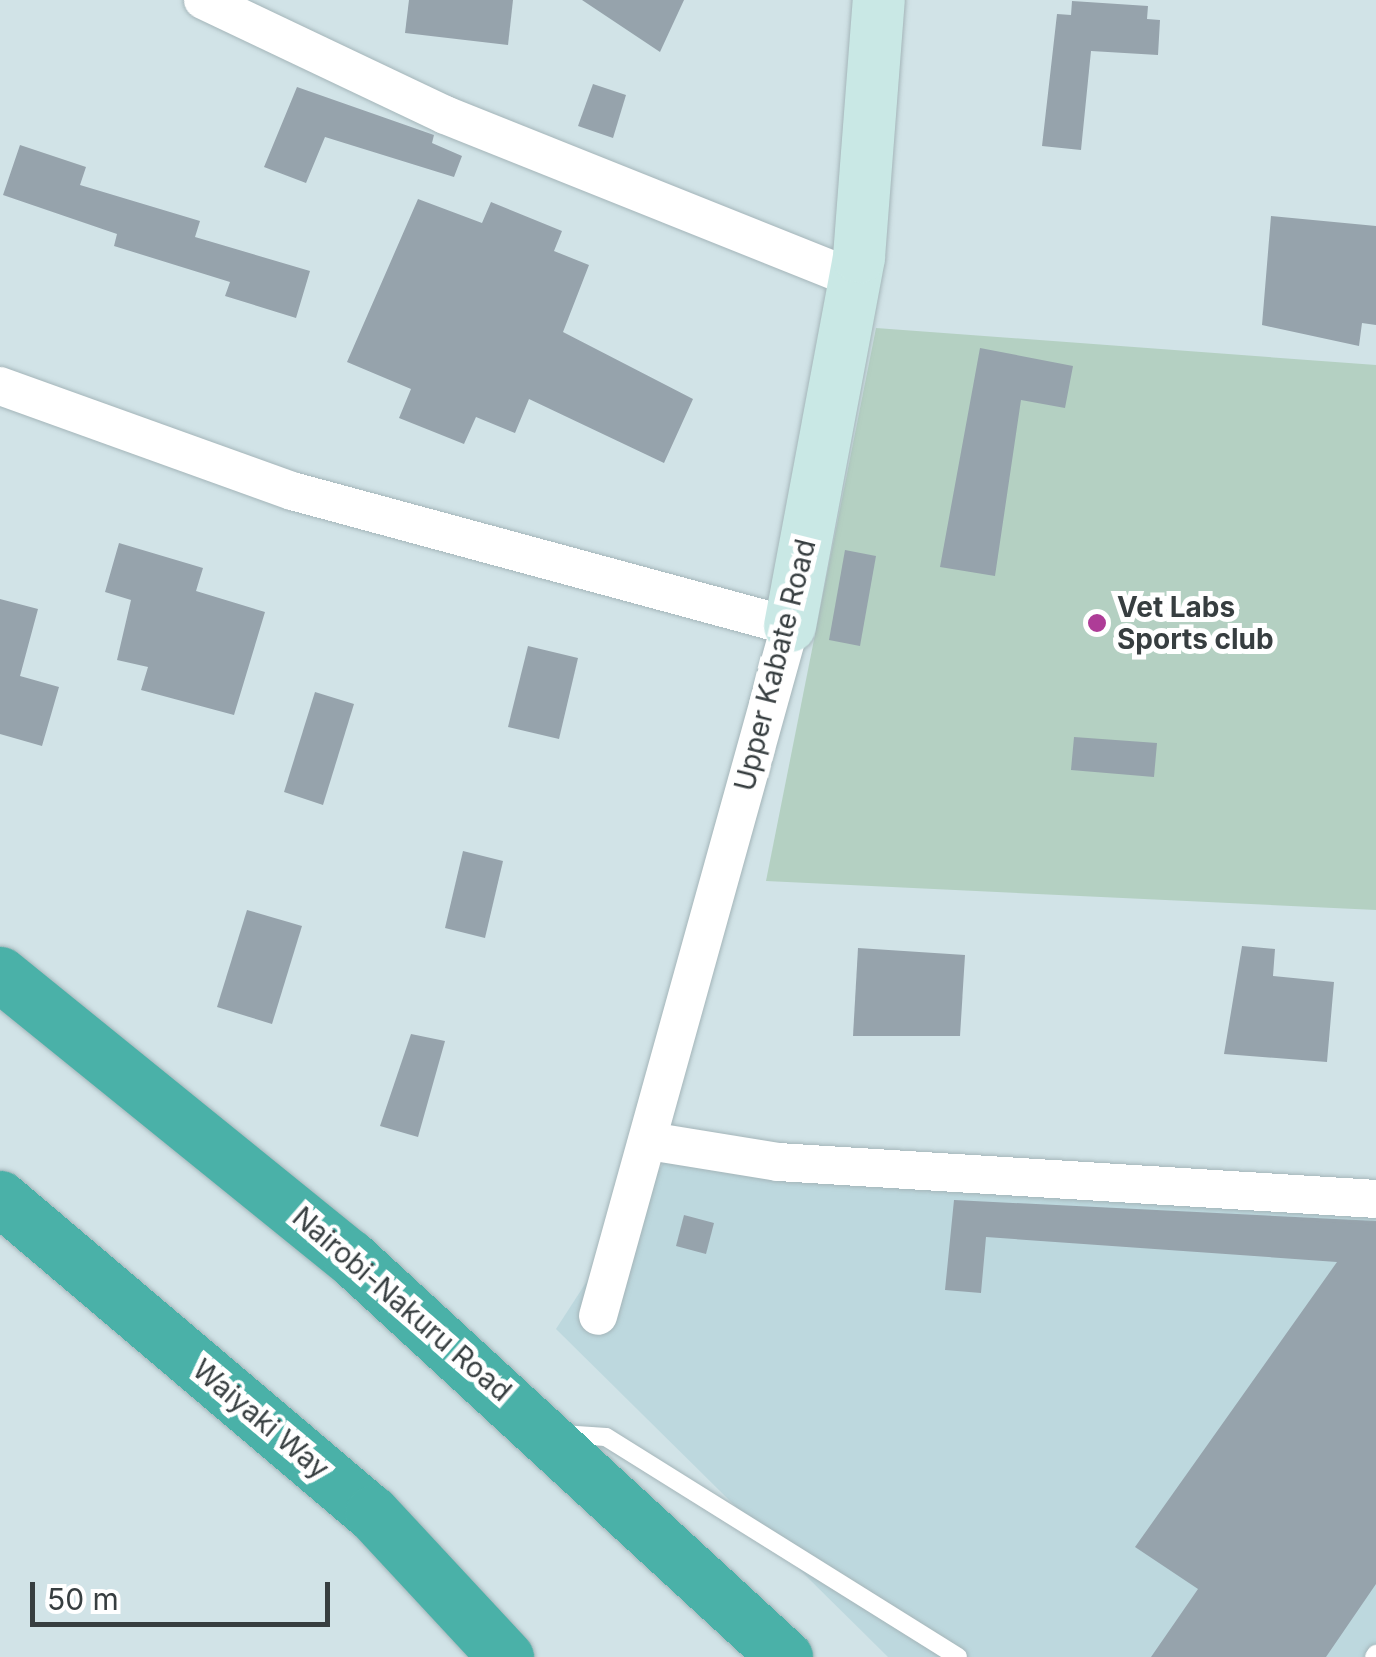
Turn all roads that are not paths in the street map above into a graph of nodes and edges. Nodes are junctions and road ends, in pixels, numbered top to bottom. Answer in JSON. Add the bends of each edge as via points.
{"nodes":[{"id":1,"x":203,"y":0,"type":"edge"},
{"id":2,"x":878,"y":0,"type":"edge"},
{"id":3,"x":854,"y":279,"type":"junction"},
{"id":4,"x":0,"y":386,"type":"edge"},
{"id":5,"x":790,"y":626,"type":"junction"},
{"id":6,"x":0,"y":974,"type":"edge"},
{"id":7,"x":650,"y":1142,"type":"junction"},
{"id":8,"x":1376,"y":1199,"type":"edge"},
{"id":9,"x":8,"y":1211,"type":"edge"},
{"id":10,"x":598,"y":1316,"type":"dead end"},
{"id":11,"x":551,"y":1433,"type":"junction"},
{"id":12,"x":506,"y":1657,"type":"edge"},
{"id":13,"x":784,"y":1657,"type":"edge"},
{"id":14,"x":958,"y":1657,"type":"edge"}],
"edges":[{"from":1,"to":3,"type":"street","via":[[445,115]]},
{"from":2,"to":3,"type":"street","name":"Upper Kabate Road"},
{"from":3,"to":5,"type":"street","name":"Upper Kabate Road"},
{"from":4,"to":5,"type":"street","via":[[292,491]]},
{"from":5,"to":7,"type":"street","name":"Upper Kabate Road"},
{"from":6,"to":11,"type":"highway","name":"Nairobi-Nakuru Road"},
{"from":7,"to":8,"type":"street","via":[[778,1162]]},
{"from":7,"to":10,"type":"street","name":"Upper Kabate Road"},
{"from":9,"to":12,"type":"highway","name":"Waiyaki Way","via":[[372,1513]]},
{"from":11,"to":13,"type":"highway","name":"Nairobi-Nakuru Road"},
{"from":11,"to":14,"type":"lane","via":[[606,1436]]}]}
